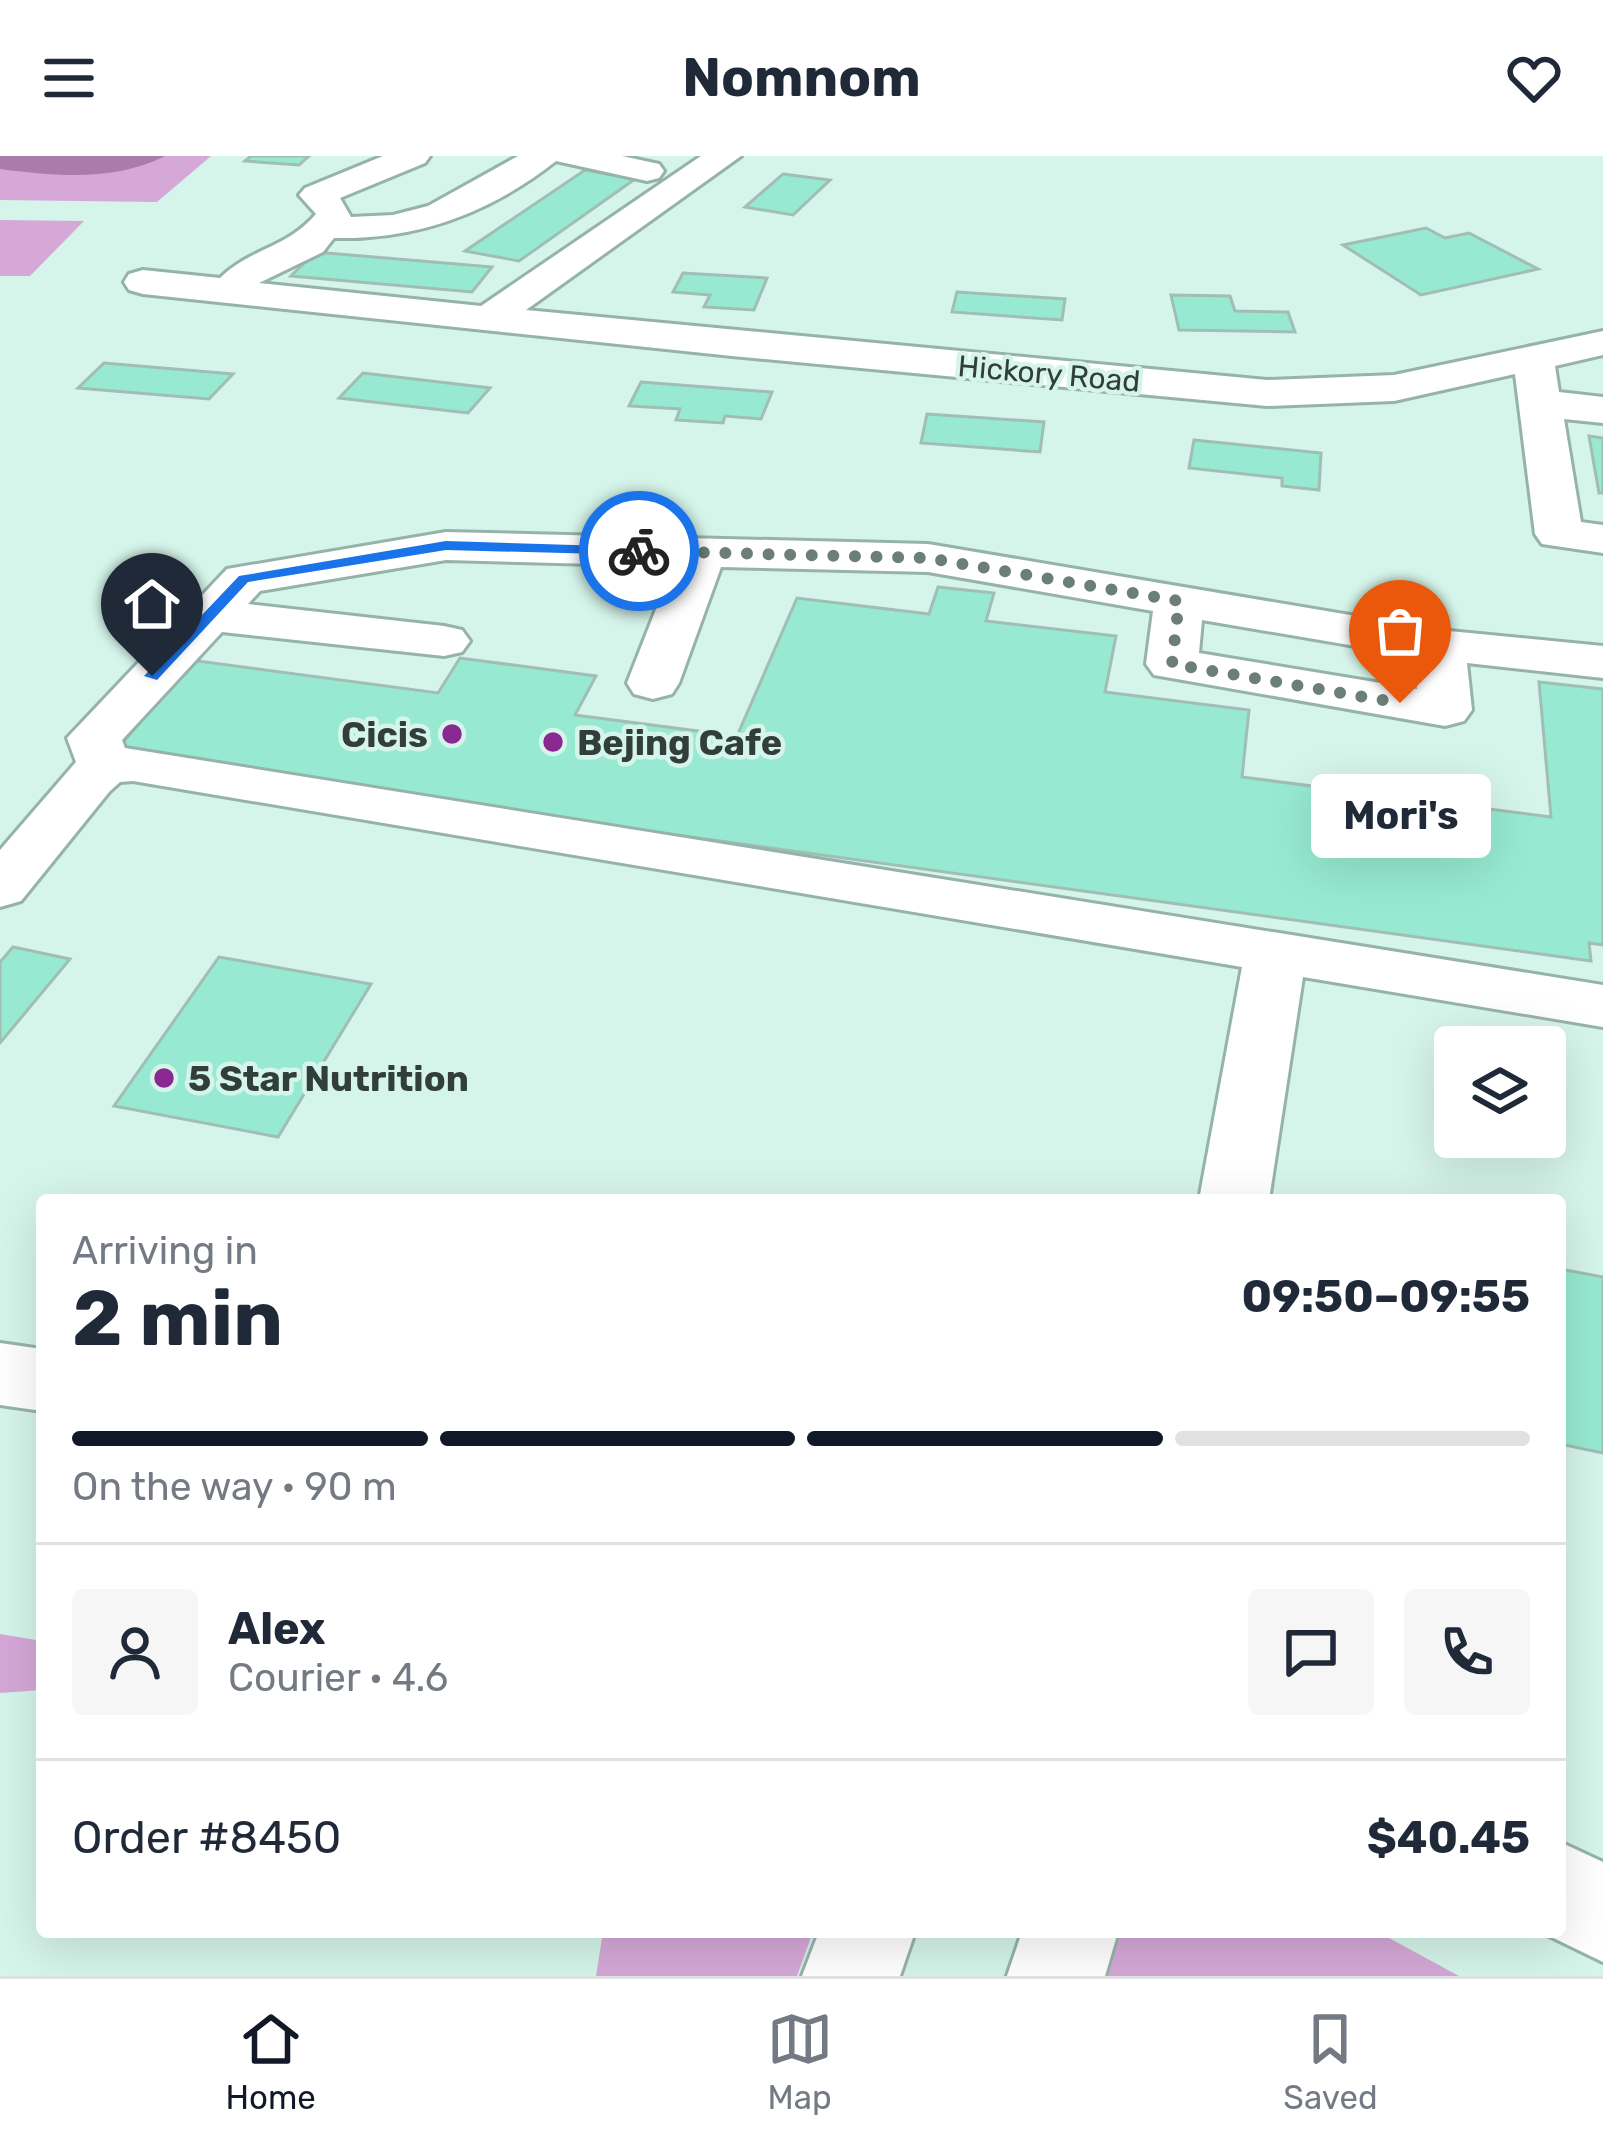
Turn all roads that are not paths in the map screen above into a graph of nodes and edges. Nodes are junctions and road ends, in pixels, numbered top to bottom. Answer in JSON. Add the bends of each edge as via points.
{"nodes":[{"id":1,"x":412,"y":156,"type":"edge"},
{"id":2,"x":542,"y":156,"type":"edge"},
{"id":3,"x":569,"y":156,"type":"edge"},
{"id":4,"x":724,"y":156,"type":"edge"},
{"id":5,"x":647,"y":171,"type":"dead end"},
{"id":6,"x":325,"y":226,"type":"junction"},
{"id":7,"x":143,"y":283,"type":"dead end"},
{"id":8,"x":229,"y":291,"type":"junction"},
{"id":9,"x":491,"y":316,"type":"junction"},
{"id":10,"x":1603,"y":343,"type":"edge"},
{"id":11,"x":1533,"y":358,"type":"junction"},
{"id":12,"x":1539,"y":404,"type":"junction"},
{"id":13,"x":1603,"y":410,"type":"edge"},
{"id":14,"x":1603,"y":539,"type":"edge"},
{"id":15,"x":702,"y":552,"type":"junction"},
{"id":16,"x":209,"y":615,"type":"junction"},
{"id":17,"x":444,"y":641,"type":"dead end"},
{"id":18,"x":1603,"y":662,"type":"edge"},
{"id":19,"x":652,"y":682,"type":"dead end"},
{"id":20,"x":105,"y":766,"type":"junction"},
{"id":21,"x":0,"y":888,"type":"edge"},
{"id":22,"x":1276,"y":953,"type":"junction"},
{"id":23,"x":1603,"y":1006,"type":"edge"},
{"id":24,"x":1230,"y":1184,"type":"edge"},
{"id":25,"x":0,"y":1374,"type":"edge"},
{"id":26,"x":36,"y":1379,"type":"edge"},
{"id":27,"x":1566,"y":1894,"type":"edge"},
{"id":28,"x":1603,"y":1914,"type":"edge"},
{"id":29,"x":865,"y":1938,"type":"edge"},
{"id":30,"x":1068,"y":1938,"type":"edge"},
{"id":31,"x":850,"y":1976,"type":"edge"},
{"id":32,"x":1056,"y":1976,"type":"edge"}],
"edges":[{"from":1,"to":6,"type":"street","via":[[317,195],[335,214]]},
{"from":2,"to":6,"type":"street","via":[[440,218],[400,228]]},
{"from":3,"to":5,"type":"street"},
{"from":4,"to":9,"type":"street"},
{"from":6,"to":8,"type":"street","via":[[310,244],[252,268]]},
{"from":7,"to":8,"type":"street","name":"Hickory Road"},
{"from":8,"to":9,"type":"street","name":"Hickory Road"},
{"from":9,"to":11,"type":"street","name":"Hickory Road","via":[[1267,393],[1394,388]]},
{"from":10,"to":11,"type":"street","name":"Hickory Road"},
{"from":11,"to":12,"type":"street"},
{"from":12,"to":13,"type":"street"},
{"from":12,"to":14,"type":"street","via":[[1559,534]]},
{"from":15,"to":16,"type":"street","via":[[446,546],[244,579]]},
{"from":15,"to":18,"type":"street","via":[[928,558],[1439,645]]},
{"from":15,"to":19,"type":"street"},
{"from":16,"to":17,"type":"street"},
{"from":16,"to":20,"type":"street","via":[[94,738]]},
{"from":20,"to":21,"type":"street"},
{"from":20,"to":22,"type":"street","via":[[134,764]]},
{"from":22,"to":23,"type":"street"},
{"from":22,"to":24,"type":"street"},
{"from":25,"to":26,"type":"street"},
{"from":27,"to":28,"type":"street"},
{"from":29,"to":31,"type":"street"},
{"from":30,"to":32,"type":"street"}]}
